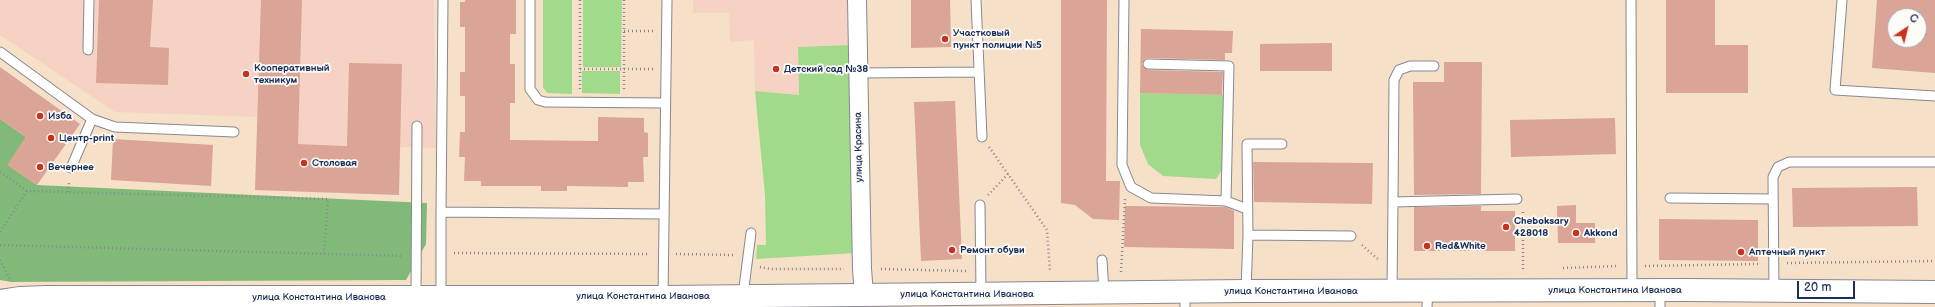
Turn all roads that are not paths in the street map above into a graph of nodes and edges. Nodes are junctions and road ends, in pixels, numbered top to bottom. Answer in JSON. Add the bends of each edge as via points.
{"nodes":[{"id":1,"x":89,"y":0,"type":"edge"},
{"id":2,"x":443,"y":0,"type":"edge"},
{"id":3,"x":530,"y":0,"type":"edge"},
{"id":4,"x":667,"y":0,"type":"edge"},
{"id":5,"x":857,"y":0,"type":"edge"},
{"id":6,"x":976,"y":0,"type":"edge"},
{"id":7,"x":1124,"y":0,"type":"edge"},
{"id":8,"x":1631,"y":0,"type":"edge"},
{"id":9,"x":1842,"y":0,"type":"edge"},
{"id":10,"x":88,"y":50,"type":"dead end"},
{"id":11,"x":0,"y":52,"type":"edge"},
{"id":12,"x":1148,"y":64,"type":"dead end"},
{"id":13,"x":1434,"y":66,"type":"dead end"},
{"id":14,"x":979,"y":72,"type":"junction"},
{"id":15,"x":858,"y":73,"type":"junction"},
{"id":16,"x":1935,"y":96,"type":"edge"},
{"id":17,"x":665,"y":103,"type":"junction"},
{"id":18,"x":92,"y":119,"type":"junction"},
{"id":19,"x":417,"y":126,"type":"dead end"},
{"id":20,"x":234,"y":132,"type":"dead end"},
{"id":21,"x":982,"y":137,"type":"road end"},
{"id":22,"x":1282,"y":144,"type":"dead end"},
{"id":23,"x":1935,"y":162,"type":"edge"},
{"id":24,"x":71,"y":168,"type":"dead end"},
{"id":25,"x":1670,"y":198,"type":"dead end"},
{"id":26,"x":1518,"y":199,"type":"road end"},
{"id":27,"x":1773,"y":199,"type":"junction"},
{"id":28,"x":1226,"y":201,"type":"junction"},
{"id":29,"x":1393,"y":202,"type":"junction"},
{"id":30,"x":980,"y":205,"type":"road end"},
{"id":31,"x":1248,"y":209,"type":"junction"},
{"id":32,"x":442,"y":212,"type":"junction"},
{"id":33,"x":664,"y":214,"type":"junction"},
{"id":34,"x":751,"y":233,"type":"dead end"},
{"id":35,"x":1248,"y":235,"type":"junction"},
{"id":36,"x":1351,"y":236,"type":"road end"},
{"id":37,"x":1102,"y":260,"type":"dead end"},
{"id":38,"x":1392,"y":282,"type":"junction"},
{"id":39,"x":1632,"y":290,"type":"junction"},
{"id":40,"x":1774,"y":290,"type":"junction"},
{"id":41,"x":1246,"y":291,"type":"junction"},
{"id":42,"x":1104,"y":292,"type":"junction"},
{"id":43,"x":1935,"y":292,"type":"edge"},
{"id":44,"x":864,"y":294,"type":"junction"},
{"id":45,"x":981,"y":294,"type":"junction"},
{"id":46,"x":743,"y":295,"type":"junction"},
{"id":47,"x":416,"y":296,"type":"junction"},
{"id":48,"x":441,"y":297,"type":"junction"},
{"id":49,"x":663,"y":297,"type":"junction"},
{"id":50,"x":1660,"y":298,"type":"edge"},
{"id":51,"x":1427,"y":299,"type":"edge"},
{"id":52,"x":1185,"y":300,"type":"edge"},
{"id":53,"x":0,"y":301,"type":"edge"},
{"id":54,"x":794,"y":301,"type":"edge"},
{"id":55,"x":927,"y":301,"type":"edge"}],
"edges":[{"from":1,"to":10,"type":"lane"},
{"from":2,"to":32,"type":"lane"},
{"from":3,"to":17,"type":"lane","via":[[531,92],[538,100]]},
{"from":4,"to":17,"type":"lane"},
{"from":5,"to":15,"type":"street","name":"улица Красина"},
{"from":6,"to":14,"type":"lane"},
{"from":7,"to":28,"type":"lane","via":[[1122,164],[1131,187],[1151,198]]},
{"from":8,"to":39,"type":"lane"},
{"from":9,"to":16,"type":"lane","via":[[1835,90]]},
{"from":11,"to":18,"type":"lane"},
{"from":12,"to":28,"type":"lane","via":[[1229,66]]},
{"from":13,"to":29,"type":"lane","via":[[1410,66],[1399,70],[1394,80]]},
{"from":14,"to":15,"type":"lane"},
{"from":14,"to":21,"type":"lane"},
{"from":15,"to":44,"type":"street","name":"улица Красина"},
{"from":17,"to":33,"type":"lane"},
{"from":18,"to":20,"type":"lane","via":[[115,127]]},
{"from":18,"to":24,"type":"lane"},
{"from":19,"to":47,"type":"lane"},
{"from":22,"to":31,"type":"lane","via":[[1247,144]]},
{"from":23,"to":27,"type":"lane","via":[[1789,162],[1778,167],[1773,177]]},
{"from":25,"to":27,"type":"lane"},
{"from":26,"to":29,"type":"lane"},
{"from":27,"to":40,"type":"lane"},
{"from":28,"to":31,"type":"lane"},
{"from":29,"to":38,"type":"lane"},
{"from":30,"to":45,"type":"lane"},
{"from":31,"to":35,"type":"lane"},
{"from":32,"to":33,"type":"lane"},
{"from":32,"to":48,"type":"lane"},
{"from":33,"to":49,"type":"lane"},
{"from":34,"to":46,"type":"lane"},
{"from":35,"to":36,"type":"lane"},
{"from":35,"to":41,"type":"lane"},
{"from":37,"to":42,"type":"lane"},
{"from":38,"to":41,"type":"street","name":"улица Константина Иванова"},
{"from":38,"to":51,"type":"street","name":"улица Константина Иванова"},
{"from":39,"to":50,"type":"street","name":"улица Константина Иванова"},
{"from":39,"to":51,"type":"street","name":"улица Константина Иванова"},
{"from":40,"to":43,"type":"street","name":"улица Константина Иванова"},
{"from":40,"to":50,"type":"street","name":"улица Константина Иванова"},
{"from":41,"to":52,"type":"street","name":"улица Константина Иванова"},
{"from":42,"to":45,"type":"street","name":"улица Константина Иванова"},
{"from":42,"to":52,"type":"street","name":"улица Константина Иванова"},
{"from":44,"to":54,"type":"street","name":"улица Константина Иванова"},
{"from":44,"to":55,"type":"street","name":"улица Константина Иванова"},
{"from":45,"to":55,"type":"street","name":"улица Константина Иванова"},
{"from":46,"to":49,"type":"street","name":"улица Константина Иванова"},
{"from":46,"to":54,"type":"street","name":"улица Константина Иванова"},
{"from":47,"to":48,"type":"street","name":"улица Константина Иванова"},
{"from":47,"to":53,"type":"street","name":"улица Константина Иванова","via":[[46,297]]},
{"from":48,"to":49,"type":"street","name":"улица Константина Иванова"}]}
